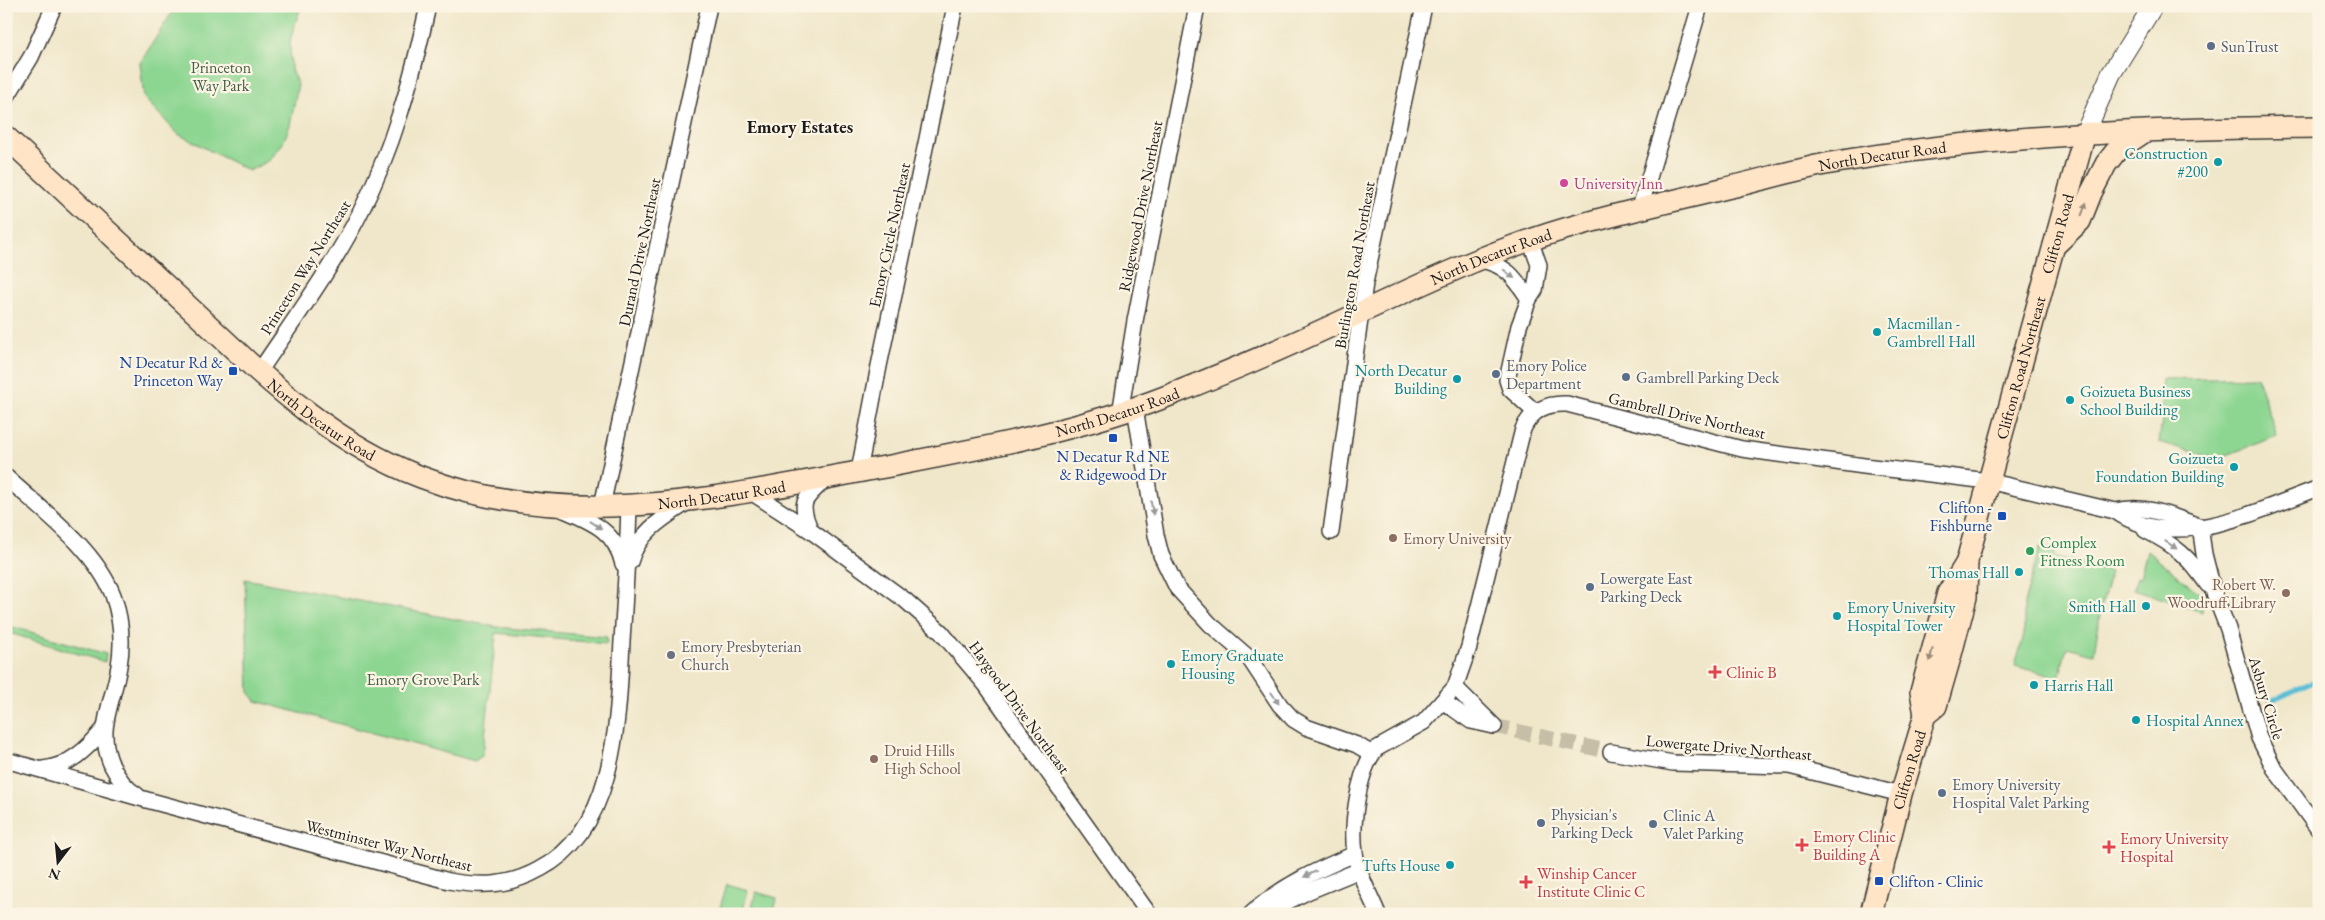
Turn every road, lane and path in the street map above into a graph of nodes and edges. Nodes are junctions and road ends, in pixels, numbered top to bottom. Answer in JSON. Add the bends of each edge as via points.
{"nodes":[{"id":1,"x":54,"y":6,"type":"edge"},
{"id":2,"x":428,"y":6,"type":"edge"},
{"id":3,"x":709,"y":6,"type":"edge"},
{"id":4,"x":955,"y":6,"type":"edge"},
{"id":5,"x":1197,"y":6,"type":"edge"},
{"id":6,"x":1424,"y":6,"type":"edge"},
{"id":7,"x":1700,"y":6,"type":"edge"},
{"id":8,"x":2153,"y":6,"type":"edge"},
{"id":9,"x":6,"y":98,"type":"edge"},
{"id":10,"x":2319,"y":127,"type":"edge"},
{"id":11,"x":2145,"y":131,"type":"junction"},
{"id":12,"x":2085,"y":133,"type":"junction"},
{"id":13,"x":6,"y":137,"type":"edge"},
{"id":14,"x":2077,"y":162,"type":"junction"},
{"id":15,"x":1640,"y":208,"type":"junction"},
{"id":16,"x":1530,"y":240,"type":"junction"},
{"id":17,"x":2054,"y":246,"type":"junction"},
{"id":18,"x":1480,"y":260,"type":"junction"},
{"id":19,"x":1529,"y":299,"type":"junction"},
{"id":20,"x":2038,"y":301,"type":"junction"},
{"id":21,"x":1361,"y":312,"type":"junction"},
{"id":22,"x":259,"y":372,"type":"junction"},
{"id":23,"x":1128,"y":411,"type":"junction"},
{"id":24,"x":1534,"y":412,"type":"junction"},
{"id":25,"x":859,"y":472,"type":"junction"},
{"id":26,"x":1991,"y":472,"type":"junction"},
{"id":27,"x":6,"y":477,"type":"edge"},
{"id":28,"x":827,"y":478,"type":"junction"},
{"id":29,"x":2319,"y":488,"type":"edge"},
{"id":30,"x":751,"y":492,"type":"junction"},
{"id":31,"x":691,"y":499,"type":"junction"},
{"id":32,"x":552,"y":504,"type":"junction"},
{"id":33,"x":630,"y":504,"type":"junction"},
{"id":34,"x":602,"y":506,"type":"junction"},
{"id":35,"x":2114,"y":511,"type":"junction"},
{"id":36,"x":2129,"y":521,"type":"junction"},
{"id":37,"x":2200,"y":526,"type":"junction"},
{"id":38,"x":811,"y":531,"type":"junction"},
{"id":39,"x":1331,"y":532,"type":"dead end"},
{"id":40,"x":626,"y":575,"type":"junction"},
{"id":41,"x":2214,"y":594,"type":"junction"},
{"id":42,"x":1454,"y":687,"type":"junction"},
{"id":43,"x":1444,"y":702,"type":"junction"},
{"id":44,"x":104,"y":728,"type":"junction"},
{"id":45,"x":1611,"y":752,"type":"tunnel mouth"},
{"id":46,"x":1372,"y":754,"type":"junction"},
{"id":47,"x":6,"y":760,"type":"edge"},
{"id":48,"x":39,"y":769,"type":"junction"},
{"id":49,"x":1900,"y":799,"type":"junction"},
{"id":50,"x":147,"y":800,"type":"junction"},
{"id":51,"x":2319,"y":830,"type":"edge"},
{"id":52,"x":1355,"y":854,"type":"junction"},
{"id":53,"x":1360,"y":870,"type":"junction"},
{"id":54,"x":1872,"y":910,"type":"edge"},
{"id":55,"x":1149,"y":914,"type":"edge"},
{"id":56,"x":1251,"y":914,"type":"edge"},
{"id":57,"x":1262,"y":914,"type":"edge"},
{"id":58,"x":1378,"y":914,"type":"edge"}],
"edges":[{"from":1,"to":9,"type":"street","via":[[31,57]]},
{"from":2,"to":22,"type":"street","name":"Princeton Way Northeast","via":[[413,75],[382,166],[359,216]]},
{"from":3,"to":34,"type":"street","name":"Durand Drive Northeast"},
{"from":4,"to":25,"type":"street","name":"Emory Circle Northeast"},
{"from":5,"to":23,"type":"street","name":"Ridgewood Drive Northeast","via":[[1138,306]]},
{"from":6,"to":21,"type":"street","name":"Burlington Road Northeast"},
{"from":7,"to":15,"type":"street"},
{"from":8,"to":12,"type":"street","via":[[2111,74]]},
{"from":10,"to":11,"type":"main road","name":"North Decatur Road"},
{"from":11,"to":12,"type":"main road","name":"North Decatur Road"},
{"from":17,"to":11,"type":"main road","one_way":true,"via":[[2080,221],[2106,164],[2117,150]]},
{"from":12,"to":14,"type":"main road","name":"Clifton Road"},
{"from":12,"to":15,"type":"main road","name":"North Decatur Road","via":[[1823,165]]},
{"from":13,"to":22,"type":"main road","name":"North Decatur Road"},
{"from":14,"to":17,"type":"main road","name":"Clifton Road Northeast"},
{"from":14,"to":20,"type":"main road","name":"Clifton Road"},
{"from":15,"to":16,"type":"main road","name":"North Decatur Road"},
{"from":16,"to":18,"type":"main road","name":"North Decatur Road"},
{"from":16,"to":19,"type":"street","via":[[1539,265],[1535,290]]},
{"from":17,"to":20,"type":"main road","name":"Clifton Road Northeast"},
{"from":18,"to":19,"type":"street","one_way":true,"via":[[1494,263],[1513,276]]},
{"from":18,"to":21,"type":"main road","name":"North Decatur Road"},
{"from":19,"to":24,"type":"street","via":[[1519,326],[1508,380],[1510,389]]},
{"from":20,"to":26,"type":"main road","name":"Clifton Road Northeast"},
{"from":21,"to":23,"type":"main road","name":"North Decatur Road"},
{"from":21,"to":39,"type":"street","name":"Burlington Road Northeast"},
{"from":22,"to":32,"type":"main road","name":"North Decatur Road","via":[[306,413],[376,458],[464,491],[504,500]]},
{"from":23,"to":25,"type":"main road","name":"North Decatur Road","via":[[1050,434]]},
{"from":23,"to":46,"type":"street","name":"Ridgewood Drive Northeast","one_way":true,"via":[[1161,555],[1177,588],[1210,624],[1249,658],[1292,719],[1306,728],[1357,744]]},
{"from":24,"to":26,"type":"street","name":"Gambrell Drive Northeast","via":[[1555,403],[1567,404],[1742,449],[1864,466]]},
{"from":24,"to":42,"type":"street","via":[[1523,429],[1469,647]]},
{"from":25,"to":28,"type":"main road","name":"North Decatur Road"},
{"from":26,"to":35,"type":"street","name":"Gambrell Drive Northeast"},
{"from":26,"to":49,"type":"main road","name":"Clifton Road","via":[[1967,561],[1948,593],[1921,692],[1925,715]]},
{"from":27,"to":44,"type":"street","via":[[89,556],[112,595],[120,624],[121,650]]},
{"from":28,"to":30,"type":"main road","name":"North Decatur Road"},
{"from":28,"to":38,"type":"street","via":[[805,499],[802,511]]},
{"from":29,"to":37,"type":"street","via":[[2221,524]]},
{"from":30,"to":31,"type":"main road","name":"North Decatur Road"},
{"from":30,"to":38,"type":"street","name":"Haygood Drive Northeast"},
{"from":31,"to":33,"type":"main road","name":"North Decatur Road"},
{"from":31,"to":40,"type":"street","name":"Westminster Way Northeast","via":[[648,531],[632,554]]},
{"from":32,"to":34,"type":"main road","name":"North Decatur Road"},
{"from":32,"to":40,"type":"street","name":"Westminster Way Northeast","one_way":true,"via":[[596,523],[608,534],[621,554]]},
{"from":33,"to":34,"type":"main road","name":"North Decatur Road"},
{"from":33,"to":40,"type":"street","name":"Westminster Way Northeast"},
{"from":35,"to":36,"type":"street","name":"Asbury Circle"},
{"from":35,"to":37,"type":"street","via":[[2132,507]]},
{"from":36,"to":37,"type":"street","via":[[2162,529]]},
{"from":36,"to":41,"type":"street","name":"Asbury Circle","one_way":true,"via":[[2180,550]]},
{"from":37,"to":41,"type":"street","name":"Asbury Circle"},
{"from":38,"to":55,"type":"street","name":"Haygood Drive Northeast","via":[[905,600],[958,651],[986,685]]},
{"from":40,"to":50,"type":"street","name":"Westminster Way Northeast","via":[[620,689],[608,768],[594,813],[569,850],[527,876],[490,885],[449,881]]},
{"from":41,"to":51,"type":"street","name":"Asbury Circle","via":[[2234,649],[2259,738],[2274,768]]},
{"from":42,"to":43,"type":"street"},
{"from":42,"to":43,"type":"street","via":[[1494,726],[1471,721]]},
{"from":43,"to":46,"type":"street","via":[[1424,722],[1381,745]]},
{"from":44,"to":48,"type":"street","via":[[75,758],[53,768]]},
{"from":44,"to":50,"type":"street","via":[[106,751],[116,775],[134,793]]},
{"from":45,"to":49,"type":"street","name":"Lowergate Drive Northeast","via":[[1673,763],[1789,766],[1818,772]]},
{"from":46,"to":52,"type":"street","via":[[1357,800]]},
{"from":47,"to":48,"type":"street","name":"Westminster Way Northeast"},
{"from":48,"to":50,"type":"street","name":"Westminster Way Northeast"},
{"from":49,"to":54,"type":"main road","name":"Clifton Road"},
{"from":52,"to":53,"type":"street"},
{"from":52,"to":56,"type":"street","one_way":true,"via":[[1305,876]]},
{"from":53,"to":57,"type":"street"},
{"from":53,"to":58,"type":"street"}]}
